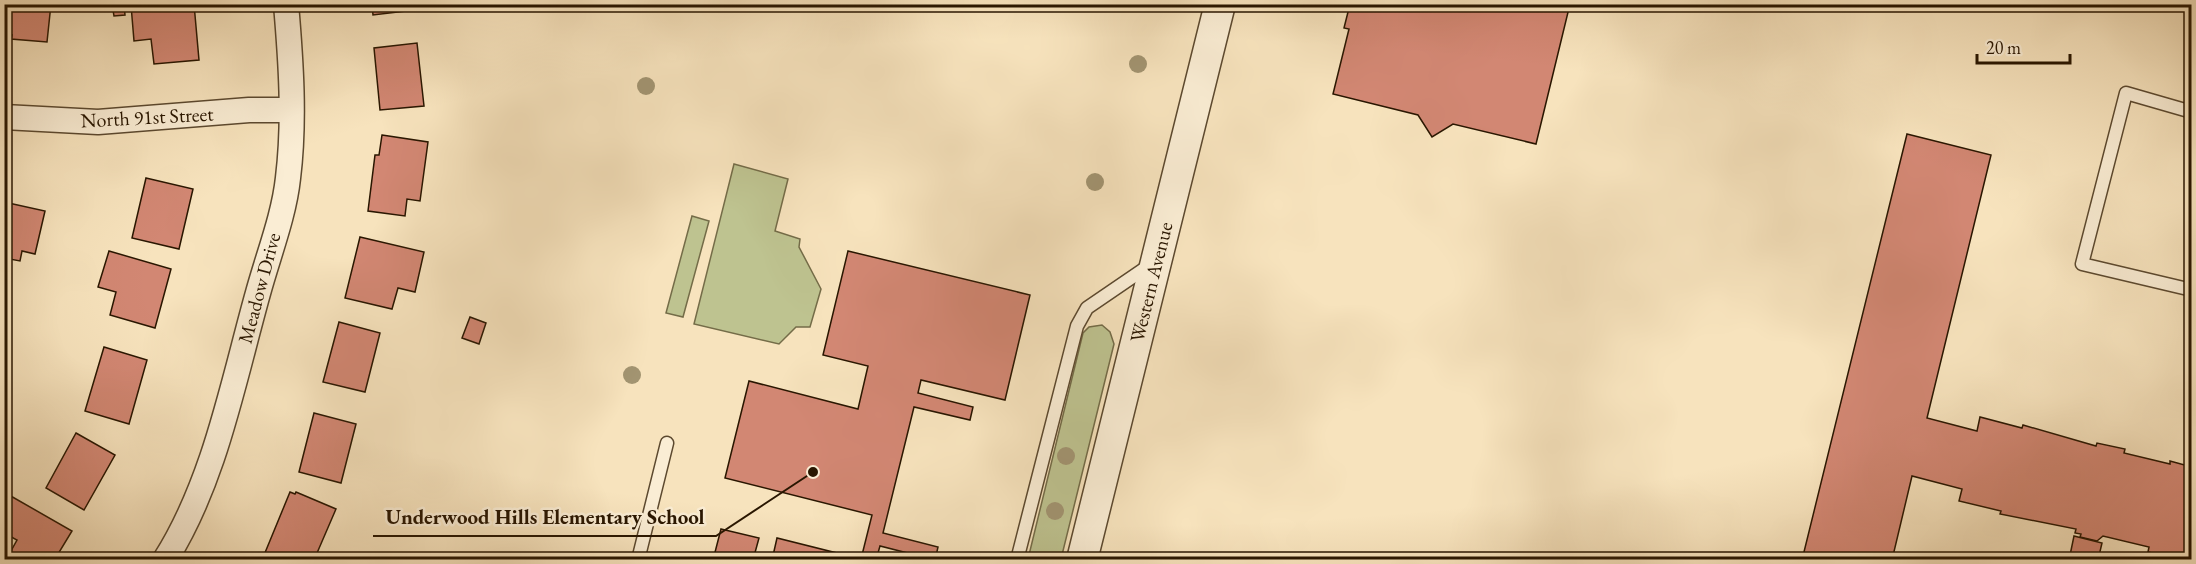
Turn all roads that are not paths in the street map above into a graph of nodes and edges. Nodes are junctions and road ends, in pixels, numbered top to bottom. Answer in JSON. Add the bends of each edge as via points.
{"nodes":[{"id":1,"x":286,"y":4,"type":"edge"},
{"id":2,"x":1220,"y":4,"type":"edge"},
{"id":3,"x":290,"y":110,"type":"junction"},
{"id":4,"x":2192,"y":112,"type":"edge"},
{"id":5,"x":4,"y":117,"type":"edge"},
{"id":6,"x":1156,"y":261,"type":"junction"},
{"id":7,"x":2192,"y":290,"type":"edge"},
{"id":8,"x":667,"y":443,"type":"dead end"},
{"id":9,"x":165,"y":560,"type":"edge"},
{"id":10,"x":638,"y":560,"type":"edge"},
{"id":11,"x":1017,"y":560,"type":"edge"},
{"id":12,"x":1082,"y":560,"type":"edge"}],
"edges":[{"from":1,"to":3,"type":"street","name":"Meadow Drive"},
{"from":2,"to":6,"type":"street","name":"Western Avenue"},
{"from":3,"to":5,"type":"street","name":"North 91st Street","via":[[98,122]]},
{"from":3,"to":9,"type":"street","name":"Meadow Drive","via":[[285,192],[220,432],[200,489]]},
{"from":4,"to":7,"type":"lane","via":[[2126,93],[2082,264]]},
{"from":6,"to":11,"type":"lane","via":[[1087,308],[1077,326]]},
{"from":6,"to":12,"type":"street","name":"Western Avenue"},
{"from":8,"to":10,"type":"lane"}]}
